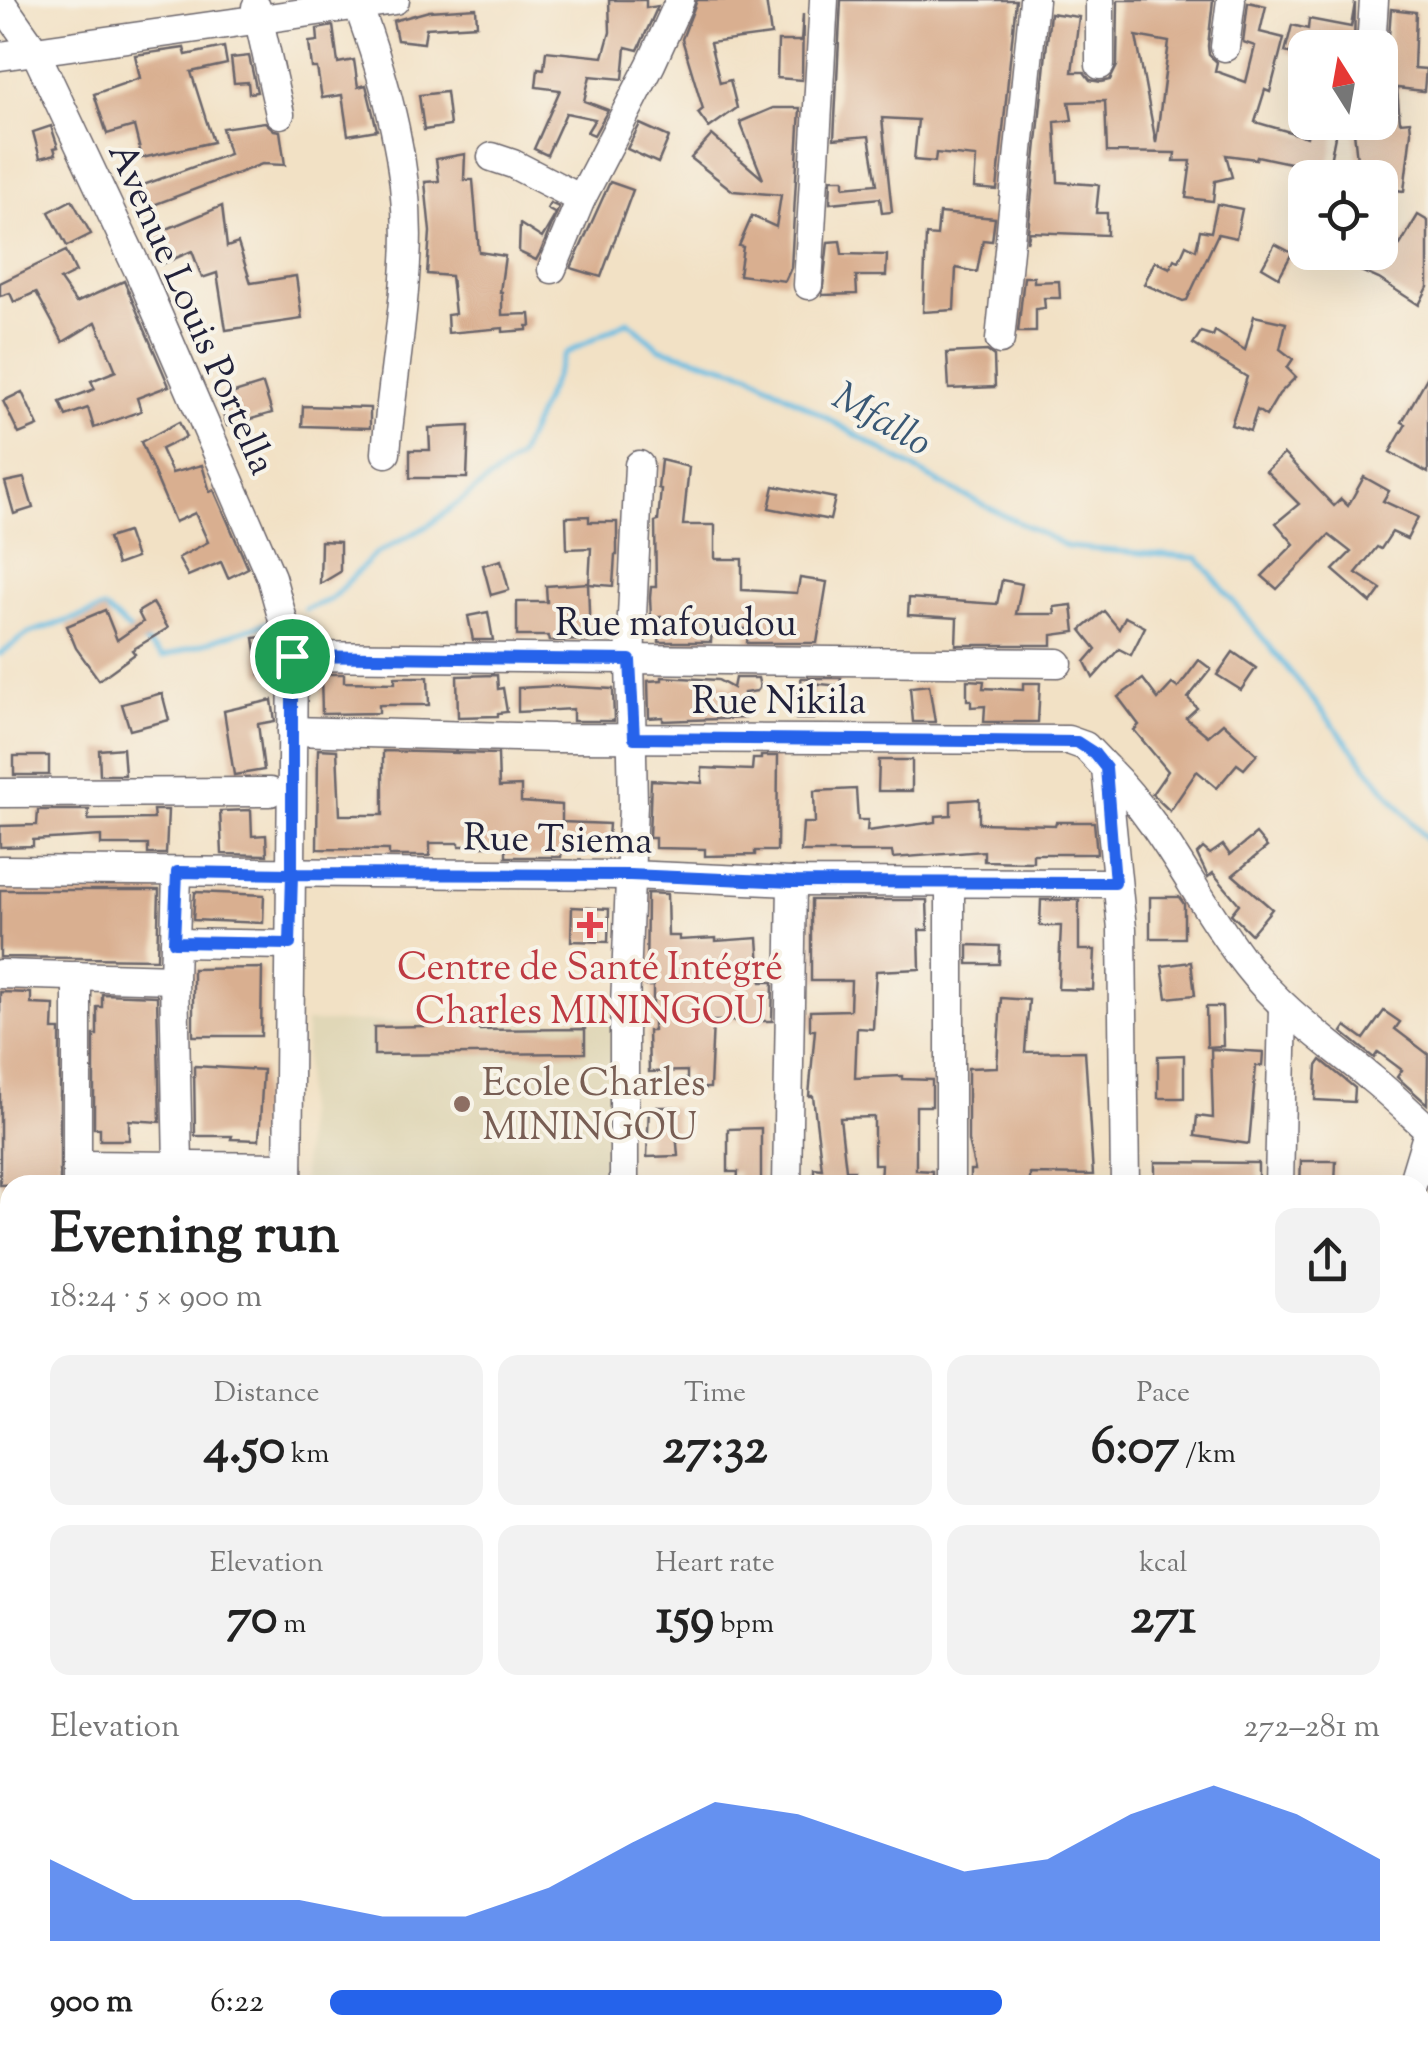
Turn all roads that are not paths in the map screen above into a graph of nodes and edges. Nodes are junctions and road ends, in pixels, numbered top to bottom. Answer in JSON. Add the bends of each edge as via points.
{"nodes":[{"id":1,"x":0,"y":0,"type":"edge"},
{"id":2,"x":306,"y":0,"type":"edge"},
{"id":3,"x":395,"y":0,"type":"edge"},
{"id":4,"x":680,"y":0,"type":"edge"},
{"id":5,"x":824,"y":0,"type":"edge"},
{"id":6,"x":1034,"y":0,"type":"edge"},
{"id":7,"x":1100,"y":0,"type":"edge"},
{"id":8,"x":1231,"y":0,"type":"edge"},
{"id":9,"x":1374,"y":0,"type":"edge"},
{"id":10,"x":357,"y":2,"type":"edge"},
{"id":11,"x":258,"y":12,"type":"junction"},
{"id":12,"x":1372,"y":30,"type":"edge"},
{"id":13,"x":21,"y":45,"type":"edge"},
{"id":14,"x":1225,"y":47,"type":"dead end"},
{"id":15,"x":0,"y":56,"type":"edge"},
{"id":16,"x":1100,"y":65,"type":"dead end"},
{"id":17,"x":280,"y":114,"type":"dead end"},
{"id":18,"x":492,"y":157,"type":"dead end"},
{"id":19,"x":581,"y":199,"type":"junction"},
{"id":20,"x":552,"y":270,"type":"dead end"},
{"id":21,"x":808,"y":286,"type":"dead end"},
{"id":22,"x":1000,"y":340,"type":"dead end"},
{"id":23,"x":386,"y":453,"type":"dead end"},
{"id":24,"x":639,"y":465,"type":"dead end"},
{"id":25,"x":292,"y":656,"type":"junction"},
{"id":26,"x":630,"y":660,"type":"junction"},
{"id":27,"x":1058,"y":663,"type":"dead end"},
{"id":28,"x":292,"y":731,"type":"junction"},
{"id":29,"x":634,"y":738,"type":"junction"},
{"id":30,"x":1106,"y":768,"type":"junction"},
{"id":31,"x":270,"y":792,"type":"dead end"},
{"id":32,"x":0,"y":793,"type":"edge"},
{"id":33,"x":0,"y":870,"type":"edge"},
{"id":34,"x":177,"y":872,"type":"junction"},
{"id":35,"x":292,"y":874,"type":"junction"},
{"id":36,"x":630,"y":875,"type":"junction"},
{"id":37,"x":792,"y":882,"type":"junction"},
{"id":38,"x":950,"y":883,"type":"junction"},
{"id":39,"x":1115,"y":883,"type":"junction"},
{"id":40,"x":174,"y":942,"type":"junction"},
{"id":41,"x":290,"y":944,"type":"junction"},
{"id":42,"x":0,"y":974,"type":"edge"},
{"id":43,"x":77,"y":976,"type":"junction"},
{"id":44,"x":174,"y":979,"type":"junction"},
{"id":45,"x":1282,"y":1007,"type":"junction"},
{"id":46,"x":1428,"y":1131,"type":"edge"},
{"id":47,"x":178,"y":1166,"type":"junction"},
{"id":48,"x":77,"y":1175,"type":"edge"},
{"id":49,"x":277,"y":1175,"type":"edge"},
{"id":50,"x":288,"y":1175,"type":"edge"},
{"id":51,"x":624,"y":1175,"type":"edge"},
{"id":52,"x":786,"y":1175,"type":"edge"},
{"id":53,"x":950,"y":1175,"type":"edge"},
{"id":54,"x":1125,"y":1175,"type":"edge"},
{"id":55,"x":1279,"y":1175,"type":"edge"},
{"id":56,"x":1415,"y":1175,"type":"edge"}],
"edges":[{"from":1,"to":13,"type":"street","name":"Avenue Louis Portella"},
{"from":2,"to":11,"type":"street"},
{"from":3,"to":10,"type":"street"},
{"from":4,"to":19,"type":"street"},
{"from":5,"to":21,"type":"street"},
{"from":6,"to":22,"type":"street"},
{"from":7,"to":16,"type":"street"},
{"from":8,"to":14,"type":"street"},
{"from":9,"to":12,"type":"street"},
{"from":10,"to":11,"type":"street"},
{"from":10,"to":23,"type":"street","via":[[388,94],[405,206],[406,262]]},
{"from":11,"to":13,"type":"street"},
{"from":11,"to":17,"type":"street"},
{"from":13,"to":15,"type":"street"},
{"from":13,"to":25,"type":"street","name":"Avenue Louis Portella","via":[[141,276],[264,559]]},
{"from":18,"to":19,"type":"street"},
{"from":19,"to":20,"type":"street"},
{"from":24,"to":26,"type":"street"},
{"from":25,"to":26,"type":"street","name":"Rue mafoudou"},
{"from":25,"to":28,"type":"street","name":"Avenue Louis Portella"},
{"from":26,"to":27,"type":"street","name":"Rue mafoudou"},
{"from":26,"to":29,"type":"street"},
{"from":28,"to":29,"type":"street","name":"Rue Nikila"},
{"from":28,"to":35,"type":"street","name":"Avenue Louis Portella"},
{"from":29,"to":30,"type":"street","name":"Rue Nikila","via":[[1068,740],[1085,746]]},
{"from":29,"to":36,"type":"street"},
{"from":30,"to":39,"type":"street"},
{"from":30,"to":45,"type":"street","via":[[1134,794],[1217,924]]},
{"from":31,"to":32,"type":"street"},
{"from":33,"to":34,"type":"street","name":"Rue Tsiema"},
{"from":34,"to":35,"type":"street","name":"Rue Tsiema"},
{"from":34,"to":40,"type":"street"},
{"from":35,"to":36,"type":"street","name":"Rue Tsiema"},
{"from":35,"to":41,"type":"street","name":"Avenue Louis Portella"},
{"from":36,"to":37,"type":"street","name":"Rue Tsiema"},
{"from":36,"to":51,"type":"street"},
{"from":37,"to":38,"type":"street","name":"Rue Tsiema"},
{"from":37,"to":52,"type":"street"},
{"from":38,"to":39,"type":"street","name":"Rue Tsiema"},
{"from":38,"to":53,"type":"street"},
{"from":39,"to":54,"type":"street","via":[[1123,960]]},
{"from":40,"to":41,"type":"street"},
{"from":40,"to":44,"type":"street"},
{"from":41,"to":50,"type":"street","name":"Avenue Louis Portella"},
{"from":42,"to":43,"type":"street"},
{"from":43,"to":44,"type":"street"},
{"from":43,"to":48,"type":"street"},
{"from":44,"to":47,"type":"street"},
{"from":45,"to":46,"type":"street"},
{"from":45,"to":55,"type":"street"},
{"from":46,"to":56,"type":"street"},
{"from":47,"to":48,"type":"street"},
{"from":47,"to":49,"type":"street"}]}
